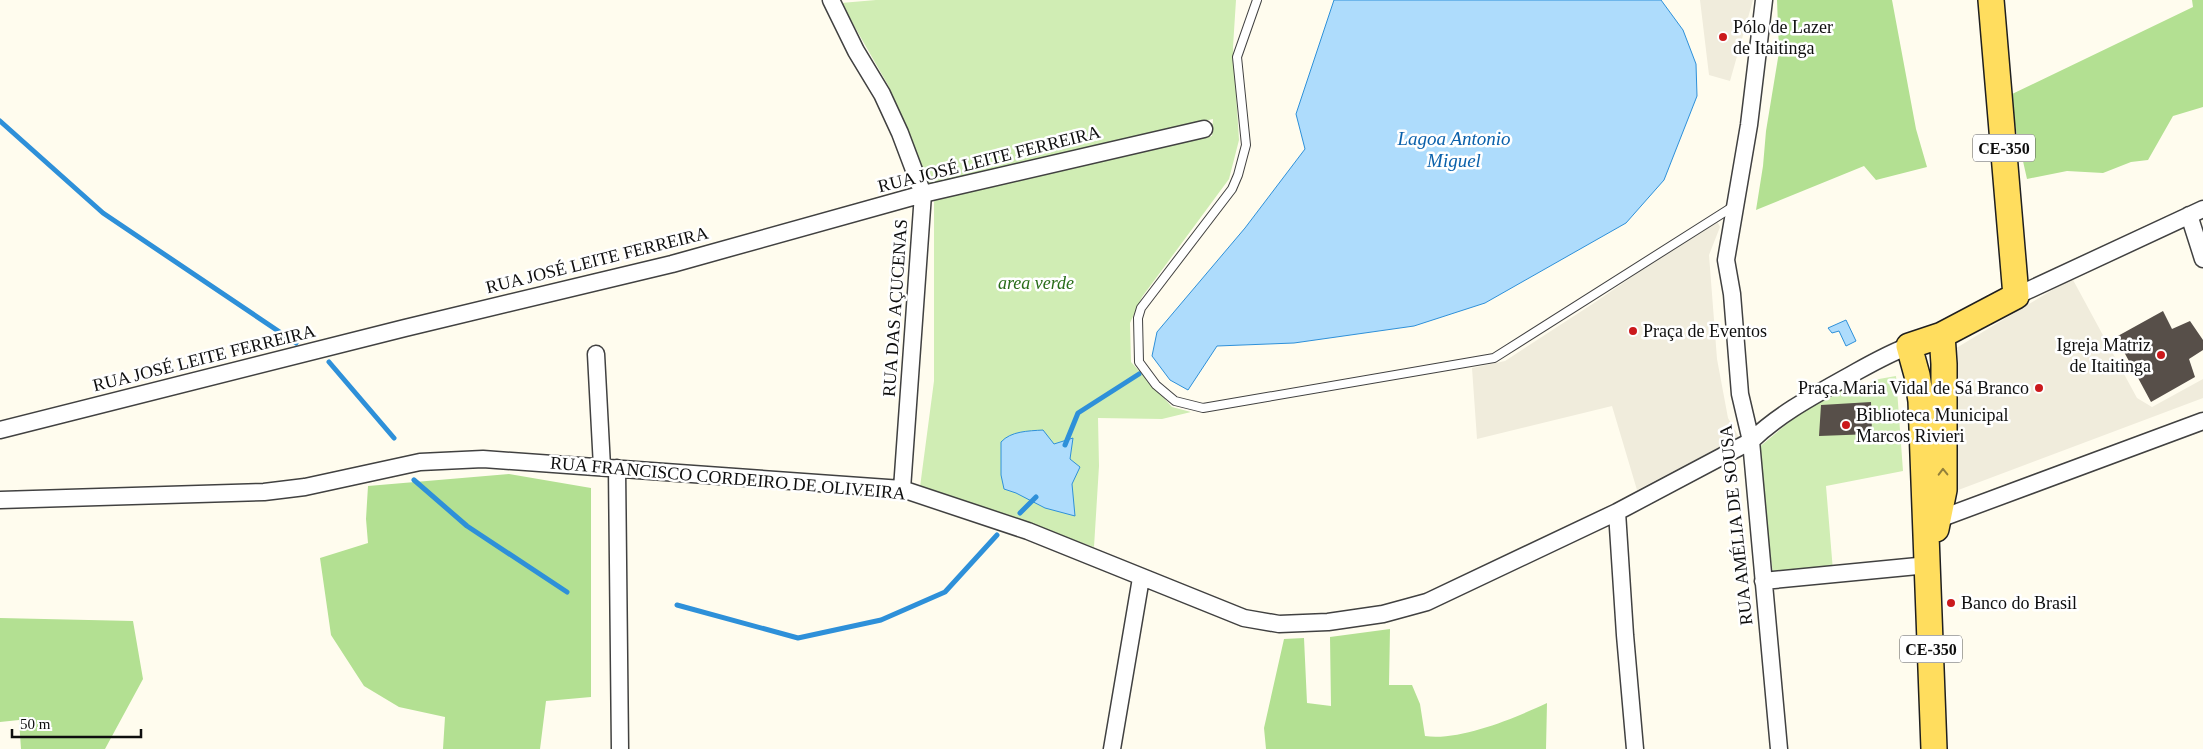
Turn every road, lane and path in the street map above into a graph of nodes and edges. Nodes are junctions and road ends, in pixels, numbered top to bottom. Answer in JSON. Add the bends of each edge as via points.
{"nodes":[{"id":1,"x":831,"y":0,"type":"edge"},
{"id":2,"x":1257,"y":0,"type":"edge"},
{"id":3,"x":1764,"y":0,"type":"edge"},
{"id":4,"x":1991,"y":0,"type":"edge"},
{"id":5,"x":1204,"y":129,"type":"dead end"},
{"id":6,"x":923,"y":194,"type":"junction"},
{"id":7,"x":1734,"y":206,"type":"junction"},
{"id":8,"x":2196,"y":212,"type":"edge"},
{"id":9,"x":2203,"y":259,"type":"edge"},
{"id":10,"x":2016,"y":296,"type":"junction"},
{"id":11,"x":1942,"y":335,"type":"junction"},
{"id":12,"x":1908,"y":346,"type":"junction"},
{"id":13,"x":596,"y":354,"type":"dead end"},
{"id":14,"x":2203,"y":421,"type":"edge"},
{"id":15,"x":0,"y":430,"type":"edge"},
{"id":16,"x":1751,"y":441,"type":"junction"},
{"id":17,"x":610,"y":468,"type":"junction"},
{"id":18,"x":902,"y":489,"type":"junction"},
{"id":19,"x":0,"y":500,"type":"edge"},
{"id":20,"x":1618,"y":512,"type":"junction"},
{"id":21,"x":1932,"y":522,"type":"junction"},
{"id":22,"x":1928,"y":557,"type":"junction"},
{"id":23,"x":1141,"y":578,"type":"junction"},
{"id":24,"x":1763,"y":581,"type":"junction"},
{"id":25,"x":620,"y":749,"type":"edge"},
{"id":26,"x":1112,"y":749,"type":"edge"},
{"id":27,"x":1635,"y":749,"type":"edge"},
{"id":28,"x":1778,"y":749,"type":"edge"},
{"id":29,"x":1934,"y":749,"type":"edge"}],
"edges":[{"from":1,"to":6,"type":"street","name":"RUA DAS AÇUCENAS","via":[[882,94]]},
{"from":2,"to":7,"type":"lane","via":[[1237,56],[1246,145],[1238,175],[1232,189],[1141,308],[1138,318],[1139,362],[1156,385],[1175,401],[1203,408],[1494,358]]},
{"from":3,"to":7,"type":"street","name":"RUA AMÉLIA DE SOUSA"},
{"from":4,"to":10,"type":"main road","number":"CE-350"},
{"from":5,"to":6,"type":"street","name":"RUA JOSÉ LEITE FERREIRA"},
{"from":6,"to":15,"type":"street","name":"RUA JOSÉ LEITE FERREIRA","via":[[672,264]]},
{"from":6,"to":18,"type":"street","name":"RUA DAS AÇUCENAS"},
{"from":7,"to":16,"type":"street","name":"RUA AMÉLIA DE SOUSA","via":[[1726,260],[1740,394]]},
{"from":8,"to":9,"type":"street"},
{"from":8,"to":10,"type":"street"},
{"from":10,"to":11,"type":"main road","name":"RUA FRANCISCO CORDEIRO DE OLIVEIRA"},
{"from":11,"to":12,"type":"main road","name":"RUA FRANCISCO CORDEIRO DE OLIVEIRA"},
{"from":21,"to":11,"type":"main road","one_way":true,"via":[[1944,490]]},
{"from":12,"to":16,"type":"street","name":"RUA FRANCISCO CORDEIRO DE OLIVEIRA","via":[[1804,401]]},
{"from":12,"to":21,"type":"main road","via":[[1917,375]]},
{"from":13,"to":17,"type":"street"},
{"from":14,"to":21,"type":"street"},
{"from":16,"to":20,"type":"street","name":"RUA FRANCISCO CORDEIRO DE OLIVEIRA"},
{"from":16,"to":24,"type":"street","name":"RUA AMÉLIA DE SOUSA"},
{"from":17,"to":18,"type":"street","name":"RUA FRANCISCO CORDEIRO DE OLIVEIRA"},
{"from":17,"to":19,"type":"street","name":"RUA FRANCISCO CORDEIRO DE OLIVEIRA","via":[[483,459],[445,460],[264,492]]},
{"from":17,"to":25,"type":"street"},
{"from":18,"to":23,"type":"street","name":"RUA FRANCISCO CORDEIRO DE OLIVEIRA","via":[[1028,531]]},
{"from":20,"to":23,"type":"street","name":"RUA FRANCISCO CORDEIRO DE OLIVEIRA","via":[[1427,602],[1383,614],[1328,622],[1279,624],[1244,618]]},
{"from":20,"to":27,"type":"street"},
{"from":21,"to":22,"type":"main road"},
{"from":22,"to":24,"type":"street"},
{"from":22,"to":29,"type":"main road","number":"CE-350"},
{"from":23,"to":26,"type":"street"},
{"from":24,"to":28,"type":"street","name":"RUA AMÉLIA DE SOUSA"}]}
